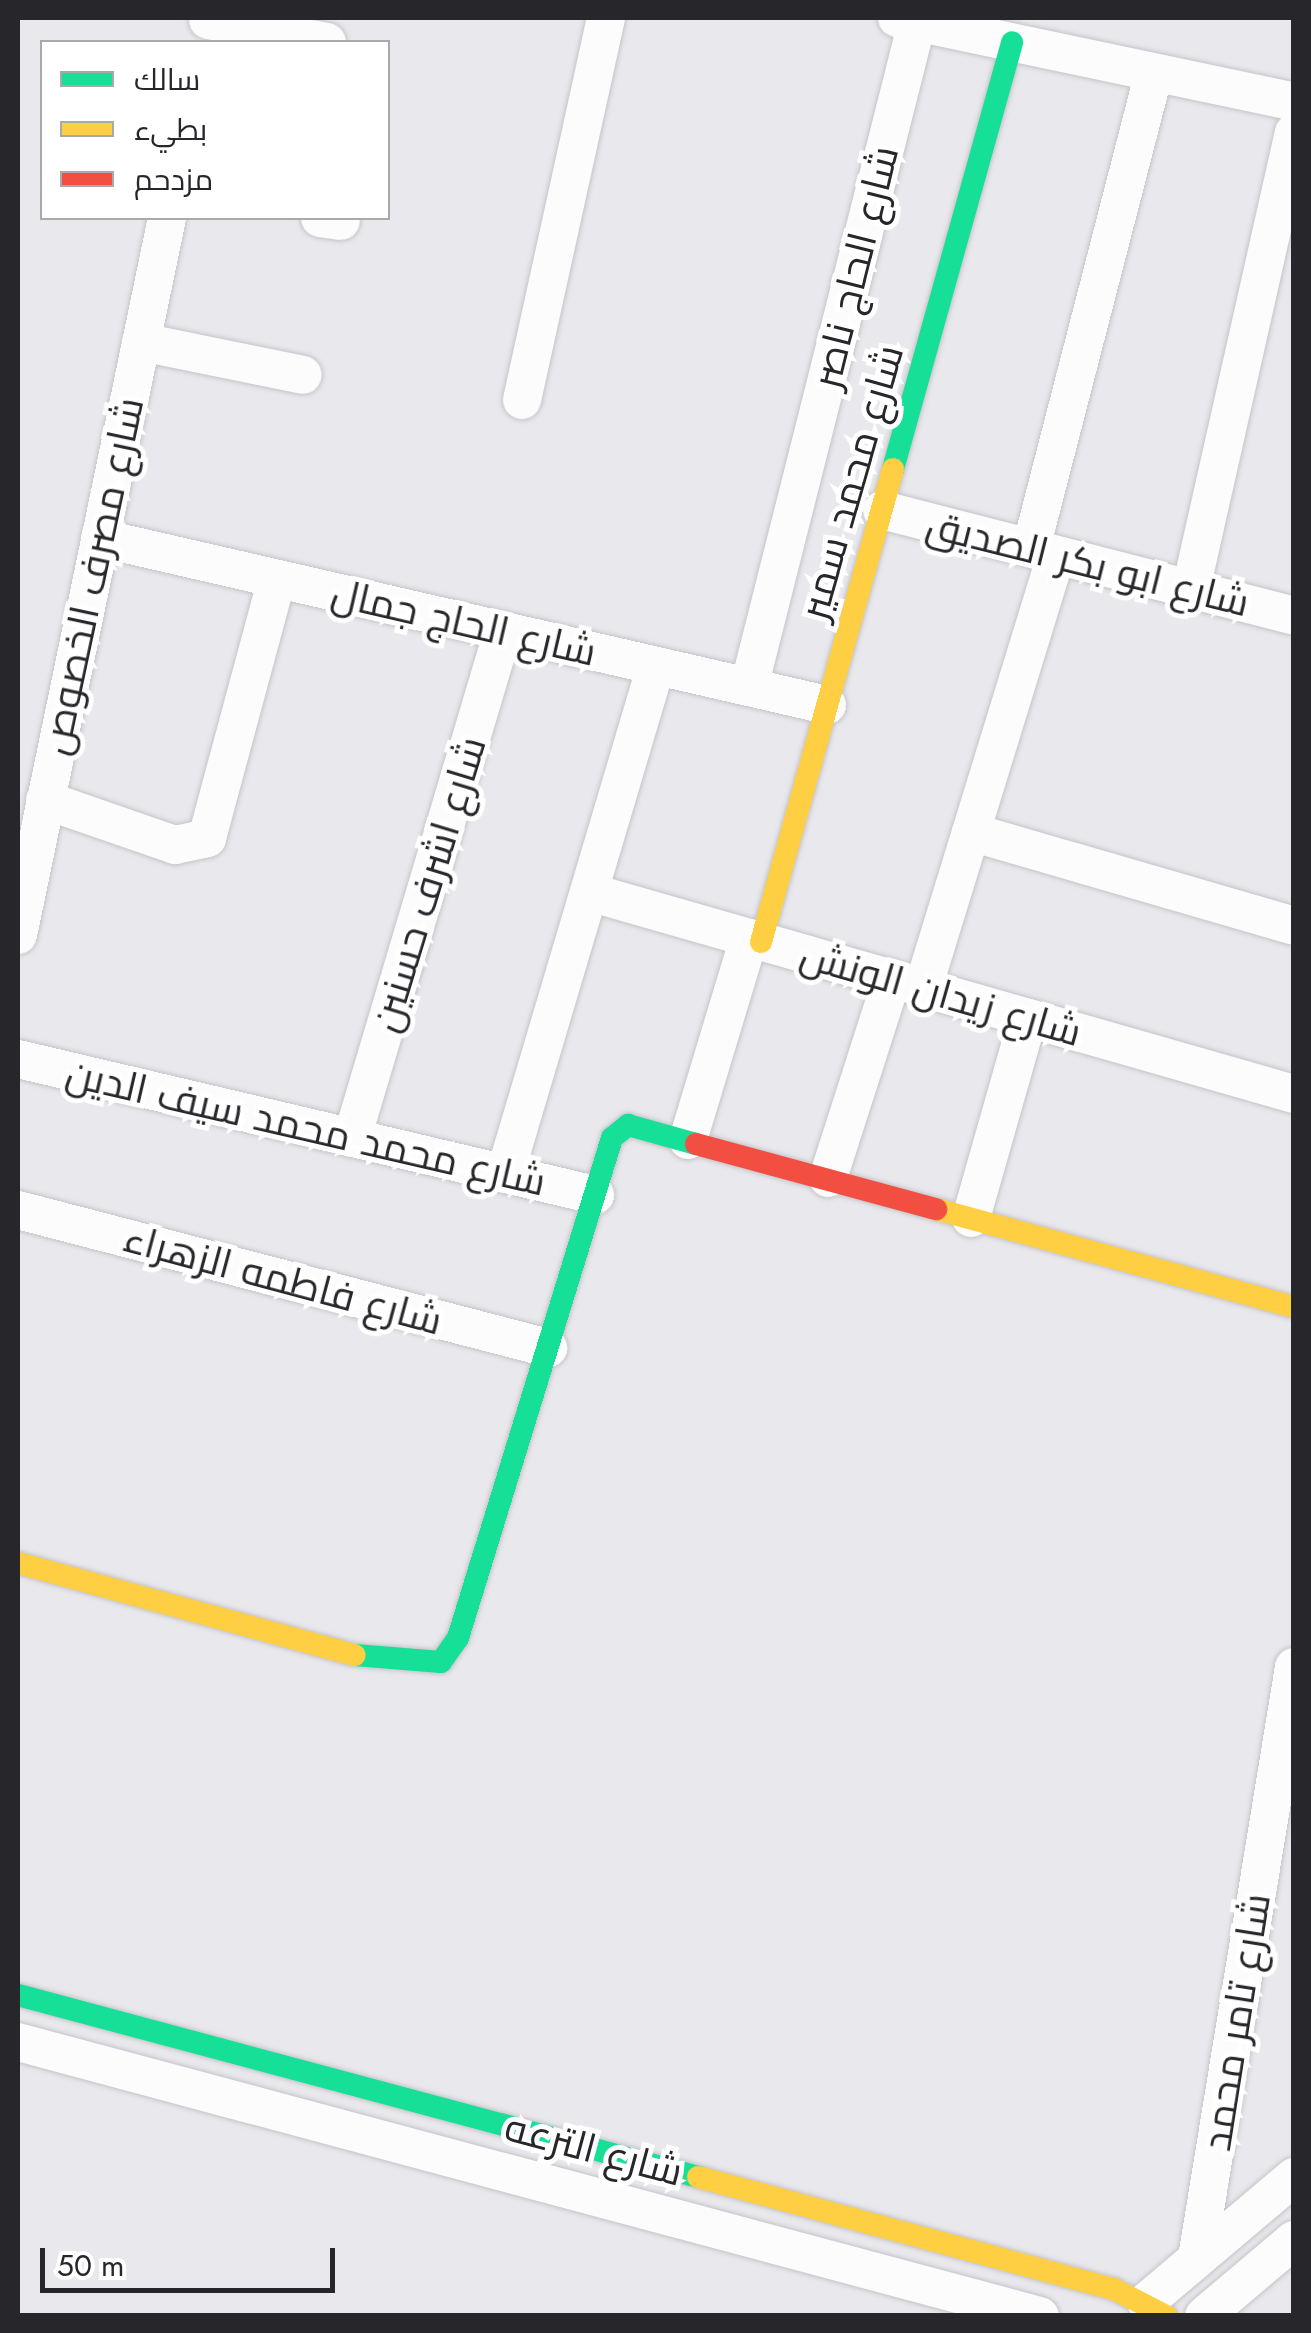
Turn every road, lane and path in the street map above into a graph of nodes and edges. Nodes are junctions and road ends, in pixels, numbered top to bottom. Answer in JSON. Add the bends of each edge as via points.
{"nodes":[{"id":1,"x":606,"y":18,"type":"edge"},
{"id":2,"x":907,"y":20,"type":"edge"},
{"id":3,"x":207,"y":27,"type":"edge"},
{"id":4,"x":311,"y":40,"type":"edge"},
{"id":5,"x":1012,"y":42,"type":"junction"},
{"id":6,"x":1154,"y":73,"type":"junction"},
{"id":7,"x":1294,"y":102,"type":"edge"},
{"id":8,"x":1294,"y":132,"type":"edge"},
{"id":9,"x":167,"y":220,"type":"edge"},
{"id":10,"x":1282,"y":233,"type":"edge"},
{"id":11,"x":141,"y":342,"type":"junction"},
{"id":12,"x":303,"y":375,"type":"dead end"},
{"id":13,"x":522,"y":400,"type":"dead end"},
{"id":14,"x":882,"y":510,"type":"junction"},
{"id":15,"x":100,"y":538,"type":"junction"},
{"id":16,"x":1043,"y":551,"type":"junction"},
{"id":17,"x":277,"y":579,"type":"junction"},
{"id":18,"x":1191,"y":589,"type":"junction"},
{"id":19,"x":1294,"y":616,"type":"edge"},
{"id":20,"x":503,"y":630,"type":"junction"},
{"id":21,"x":656,"y":666,"type":"junction"},
{"id":22,"x":749,"y":688,"type":"junction"},
{"id":23,"x":827,"y":705,"type":"junction"},
{"id":24,"x":46,"y":800,"type":"junction"},
{"id":25,"x":971,"y":832,"type":"junction"},
{"id":26,"x":589,"y":892,"type":"junction"},
{"id":27,"x":1294,"y":926,"type":"edge"},
{"id":28,"x":18,"y":935,"type":"edge"},
{"id":29,"x":755,"y":940,"type":"junction"},
{"id":30,"x":907,"y":984,"type":"junction"},
{"id":31,"x":1028,"y":1018,"type":"junction"},
{"id":32,"x":18,"y":1059,"type":"edge"},
{"id":33,"x":1294,"y":1094,"type":"edge"},
{"id":34,"x":352,"y":1138,"type":"junction"},
{"id":35,"x":688,"y":1140,"type":"junction"},
{"id":36,"x":505,"y":1174,"type":"junction"},
{"id":37,"x":828,"y":1178,"type":"junction"},
{"id":38,"x":595,"y":1196,"type":"junction"},
{"id":39,"x":18,"y":1210,"type":"edge"},
{"id":40,"x":972,"y":1218,"type":"junction"},
{"id":41,"x":1294,"y":1307,"type":"edge"},
{"id":42,"x":548,"y":1348,"type":"junction"},
{"id":43,"x":18,"y":1563,"type":"edge"},
{"id":44,"x":1294,"y":1667,"type":"edge"},
{"id":45,"x":18,"y":1994,"type":"edge"},
{"id":46,"x":18,"y":2042,"type":"edge"},
{"id":47,"x":1294,"y":2177,"type":"edge"},
{"id":48,"x":1294,"y":2240,"type":"edge"},
{"id":49,"x":1197,"y":2258,"type":"junction"},
{"id":50,"x":1156,"y":2309,"type":"edge"},
{"id":51,"x":1040,"y":2316,"type":"edge"},
{"id":52,"x":1204,"y":2316,"type":"edge"}],
"edges":[{"from":1,"to":13,"type":"street"},
{"from":2,"to":5,"type":"street"},
{"from":2,"to":22,"type":"street","name":"شارع الحاج ناصر"},
{"from":3,"to":4,"type":"street"},
{"from":5,"to":6,"type":"street"},
{"from":5,"to":14,"type":"street","name":"شارع محمد سمير"},
{"from":6,"to":7,"type":"street"},
{"from":6,"to":16,"type":"street"},
{"from":8,"to":10,"type":"street"},
{"from":9,"to":11,"type":"street","name":"شارع مصرف الخصوص"},
{"from":10,"to":18,"type":"street"},
{"from":11,"to":12,"type":"street"},
{"from":11,"to":15,"type":"street","name":"شارع مصرف الخصوص"},
{"from":14,"to":16,"type":"street","name":"شارع ابو بكر الصديق"},
{"from":14,"to":23,"type":"street","name":"شارع محمد سمير"},
{"from":15,"to":17,"type":"street","name":"شارع الحاج جمال"},
{"from":15,"to":24,"type":"street","name":"شارع مصرف الخصوص"},
{"from":16,"to":18,"type":"street","name":"شارع ابو بكر الصديق"},
{"from":16,"to":25,"type":"street"},
{"from":17,"to":20,"type":"street","name":"شارع الحاج جمال"},
{"from":17,"to":24,"type":"street","via":[[207,838],[175,845]]},
{"from":18,"to":19,"type":"street","name":"شارع ابو بكر الصديق"},
{"from":20,"to":21,"type":"street","name":"شارع الحاج جمال"},
{"from":20,"to":34,"type":"street","name":"شارع اشرف حسنين"},
{"from":21,"to":22,"type":"street","name":"شارع الحاج جمال"},
{"from":21,"to":26,"type":"street"},
{"from":22,"to":23,"type":"street","name":"شارع الحاج جمال"},
{"from":23,"to":29,"type":"street","name":"شارع محمد سمير"},
{"from":24,"to":28,"type":"street","name":"شارع مصرف الخصوص"},
{"from":25,"to":27,"type":"street"},
{"from":25,"to":30,"type":"street"},
{"from":26,"to":29,"type":"street","name":"شارع زيدان الونش"},
{"from":26,"to":36,"type":"street"},
{"from":29,"to":30,"type":"street","name":"شارع زيدان الونش"},
{"from":29,"to":35,"type":"street"},
{"from":30,"to":31,"type":"street","name":"شارع زيدان الونش"},
{"from":30,"to":37,"type":"street"},
{"from":31,"to":33,"type":"street","name":"شارع زيدان الونش"},
{"from":31,"to":40,"type":"street"},
{"from":32,"to":34,"type":"street","name":"شارع محمد محمد سيف الدين"},
{"from":34,"to":36,"type":"street","name":"شارع محمد محمد سيف الدين"},
{"from":35,"to":37,"type":"street"},
{"from":35,"to":38,"type":"street","via":[[621,1128]]},
{"from":36,"to":38,"type":"street","name":"شارع محمد محمد سيف الدين"},
{"from":37,"to":40,"type":"street"},
{"from":38,"to":42,"type":"street"},
{"from":39,"to":42,"type":"street","name":"شارع فاطمه الزهراء"},
{"from":40,"to":41,"type":"street"},
{"from":42,"to":43,"type":"street","via":[[458,1638],[428,1668]]},
{"from":44,"to":49,"type":"street","name":"شارع تامر محمد"},
{"from":45,"to":50,"type":"street","name":"شارع الترعه"},
{"from":46,"to":51,"type":"street","name":"شارع الترعه"},
{"from":47,"to":49,"type":"street"},
{"from":48,"to":52,"type":"street"},
{"from":49,"to":50,"type":"street"}]}
